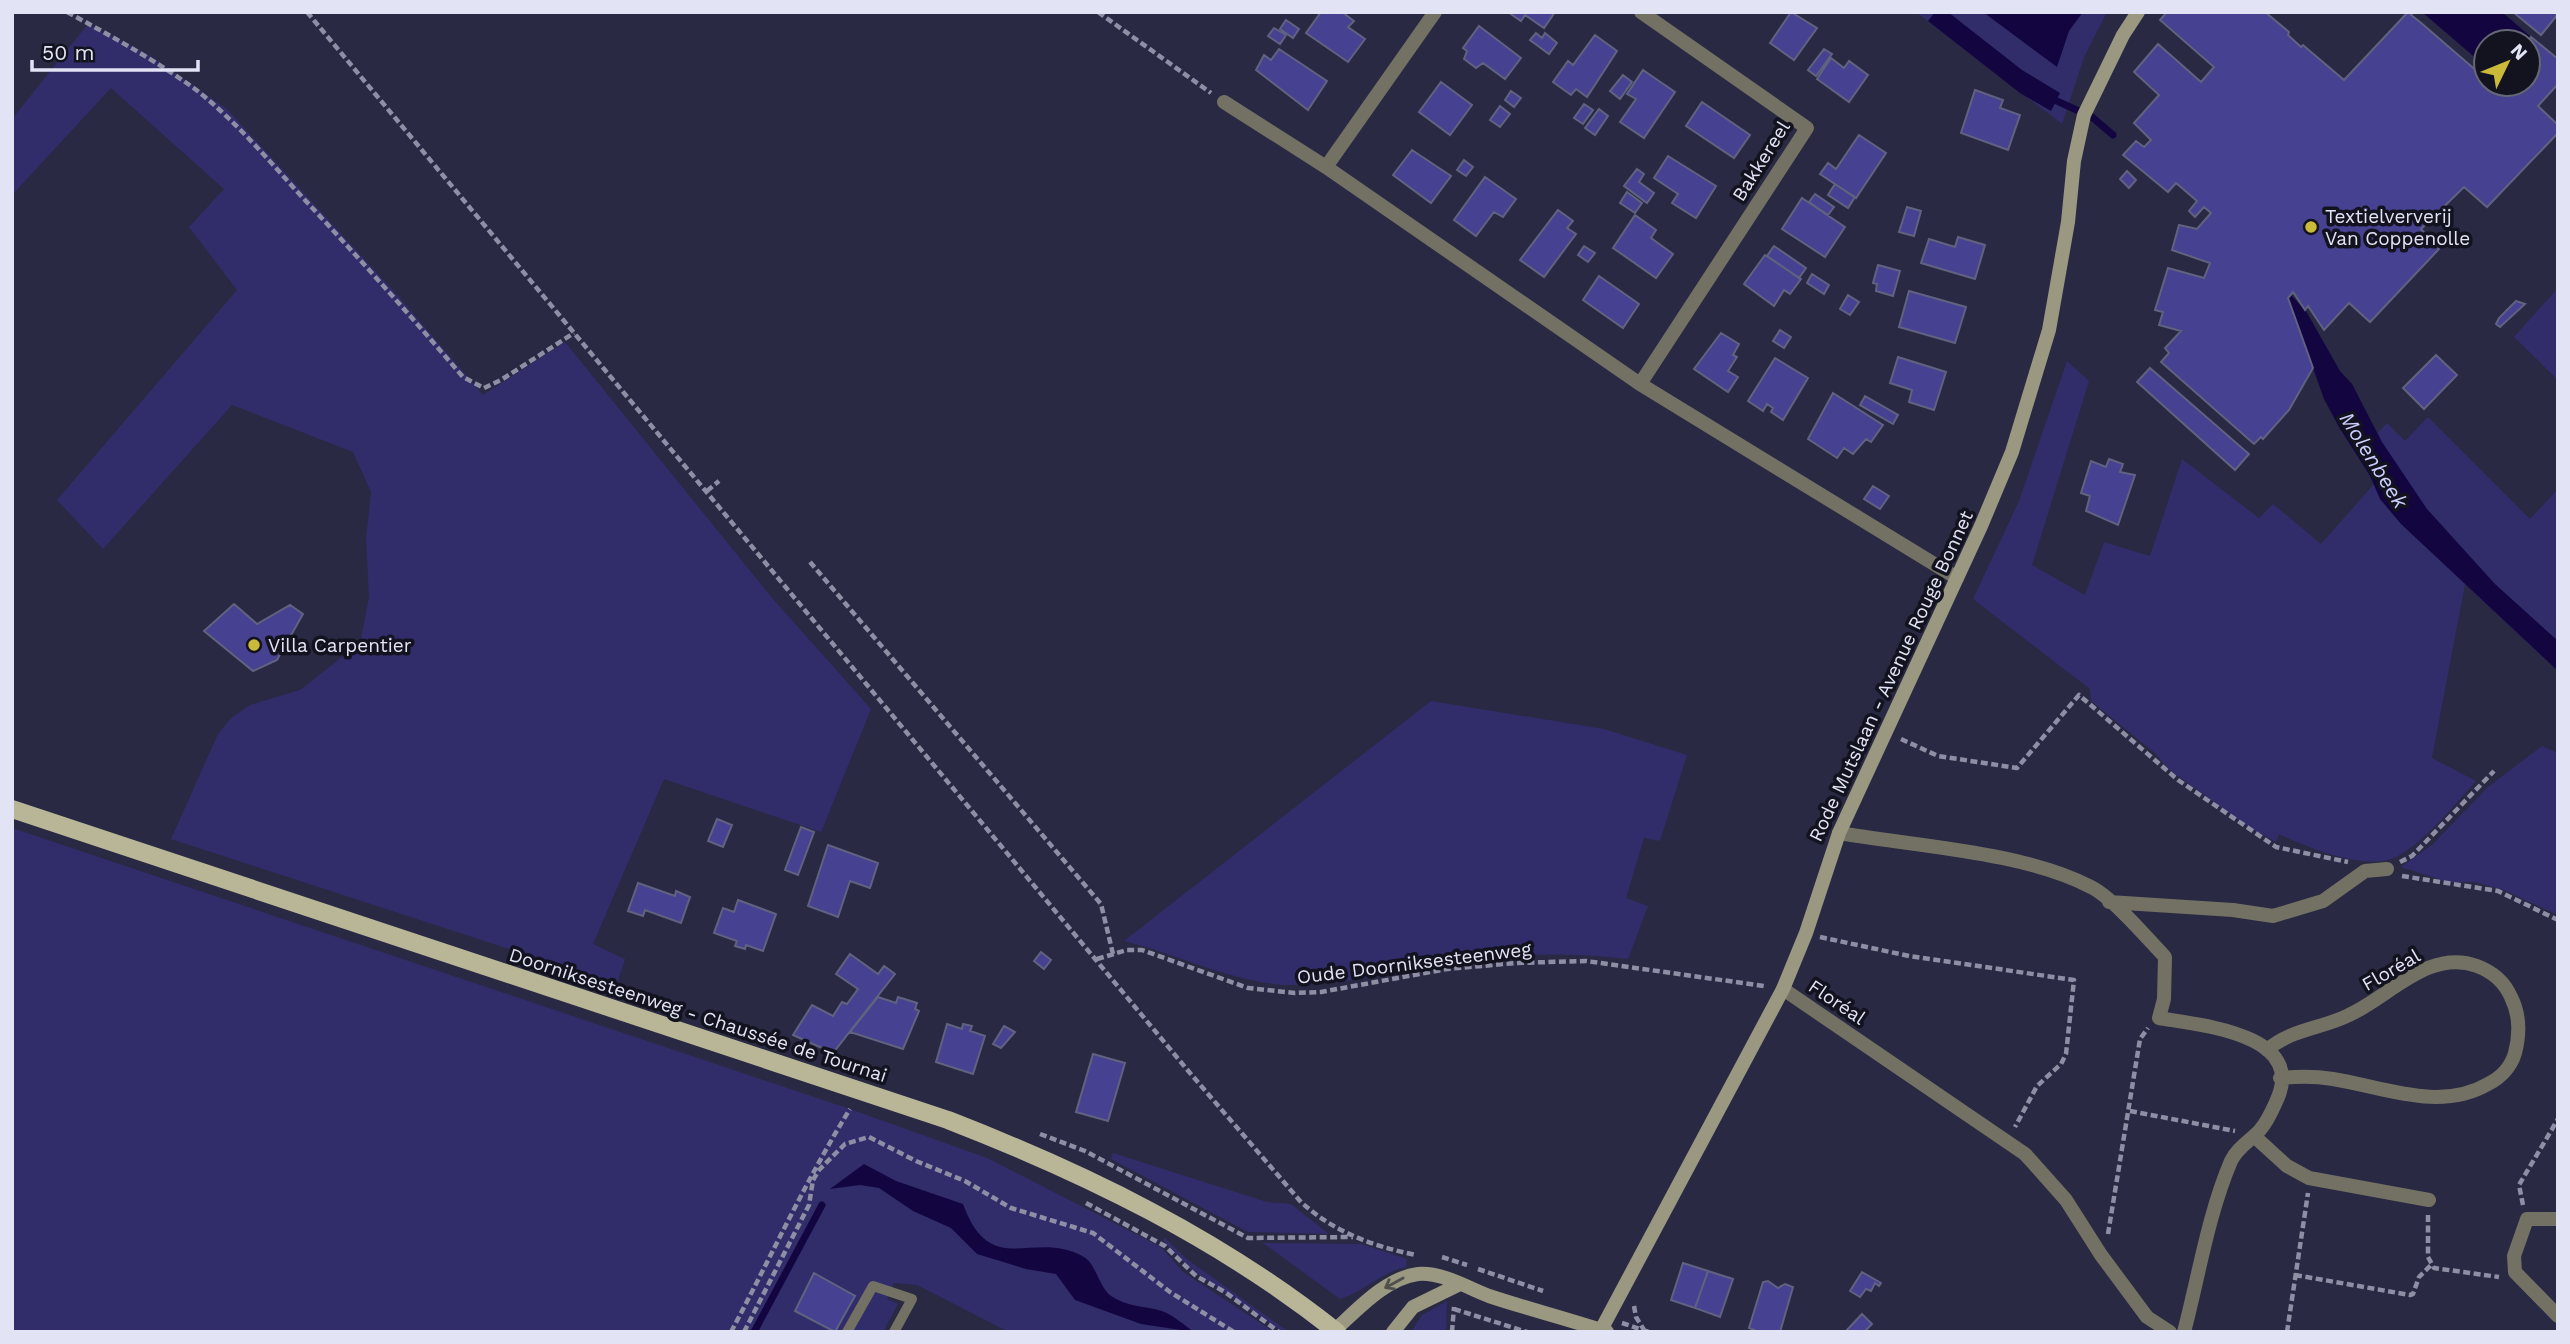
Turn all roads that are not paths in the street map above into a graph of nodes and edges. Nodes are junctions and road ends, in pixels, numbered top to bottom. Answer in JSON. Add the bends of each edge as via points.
{"nodes":[{"id":1,"x":1436,"y":12,"type":"edge"},
{"id":2,"x":1641,"y":12,"type":"edge"},
{"id":3,"x":2138,"y":12,"type":"edge"},
{"id":4,"x":1224,"y":102,"type":"road end"},
{"id":5,"x":1326,"y":167,"type":"junction"},
{"id":6,"x":1640,"y":384,"type":"junction"},
{"id":7,"x":1957,"y":578,"type":"junction"},
{"id":8,"x":12,"y":809,"type":"edge"},
{"id":9,"x":1839,"y":833,"type":"junction"},
{"id":10,"x":2387,"y":869,"type":"road end"},
{"id":11,"x":2109,"y":902,"type":"junction"},
{"id":12,"x":1783,"y":989,"type":"junction"},
{"id":13,"x":2267,"y":1050,"type":"junction"},
{"id":14,"x":2280,"y":1078,"type":"junction"},
{"id":15,"x":2254,"y":1136,"type":"junction"},
{"id":16,"x":2429,"y":1200,"type":"road end"},
{"id":17,"x":2558,"y":1219,"type":"edge"},
{"id":18,"x":1458,"y":1285,"type":"junction"},
{"id":19,"x":2558,"y":1317,"type":"edge"},
{"id":20,"x":1605,"y":1326,"type":"edge"},
{"id":21,"x":1336,"y":1331,"type":"edge"},
{"id":22,"x":847,"y":1332,"type":"edge"},
{"id":23,"x":894,"y":1332,"type":"edge"},
{"id":24,"x":1393,"y":1332,"type":"edge"},
{"id":25,"x":2170,"y":1332,"type":"edge"},
{"id":26,"x":2184,"y":1332,"type":"edge"}],
"edges":[{"from":1,"to":5,"type":"street"},
{"from":2,"to":6,"type":"street","name":"Bakkereel","via":[[1807,128]]},
{"from":3,"to":7,"type":"street","name":"Rode Mutslaan - Avenue Rouge Bonnet","via":[[2091,100],[2080,133],[2057,291],[2039,365],[2012,452]]},
{"from":4,"to":5,"type":"street"},
{"from":5,"to":6,"type":"street"},
{"from":6,"to":7,"type":"street"},
{"from":7,"to":9,"type":"street","name":"Rode Mutslaan - Avenue Rouge Bonnet"},
{"from":8,"to":21,"type":"main road","name":"Doorniksesteenweg - Chaussée de Tournai","via":[[1004,1142],[1177,1224],[1274,1284]]},
{"from":9,"to":11,"type":"street","via":[[2049,869],[2094,888]]},
{"from":9,"to":12,"type":"street","name":"Rode Mutslaan - Avenue Rouge Bonnet"},
{"from":10,"to":11,"type":"street","via":[[2365,870],[2323,901],[2273,916]]},
{"from":11,"to":13,"type":"street","via":[[2165,957],[2159,1018],[2236,1033]]},
{"from":12,"to":20,"type":"street","name":"Rode Mutslaan - Avenue Rouge Bonnet"},
{"from":12,"to":25,"type":"street","name":"Floréal","via":[[2025,1154],[2066,1200],[2147,1317]]},
{"from":13,"to":14,"type":"street","via":[[2280,1068]]},
{"from":13,"to":14,"type":"street","name":"Floréal","via":[[2295,1032],[2346,1017],[2422,970],[2462,960],[2501,979],[2518,1017],[2513,1060],[2499,1078],[2478,1090],[2423,1097],[2333,1079]]},
{"from":14,"to":15,"type":"street","via":[[2278,1100]]},
{"from":15,"to":16,"type":"street","via":[[2287,1166],[2309,1178]]},
{"from":15,"to":26,"type":"street","via":[[2234,1154],[2221,1186]]},
{"from":17,"to":19,"type":"street","via":[[2527,1219],[2514,1256],[2515,1272]]},
{"from":18,"to":20,"type":"street"},
{"from":18,"to":21,"type":"street","one_way":true,"via":[[1435,1275],[1405,1277],[1382,1290]]},
{"from":18,"to":24,"type":"street","via":[[1413,1307]]},
{"from":22,"to":23,"type":"lane","via":[[873,1286],[912,1299]]}]}
